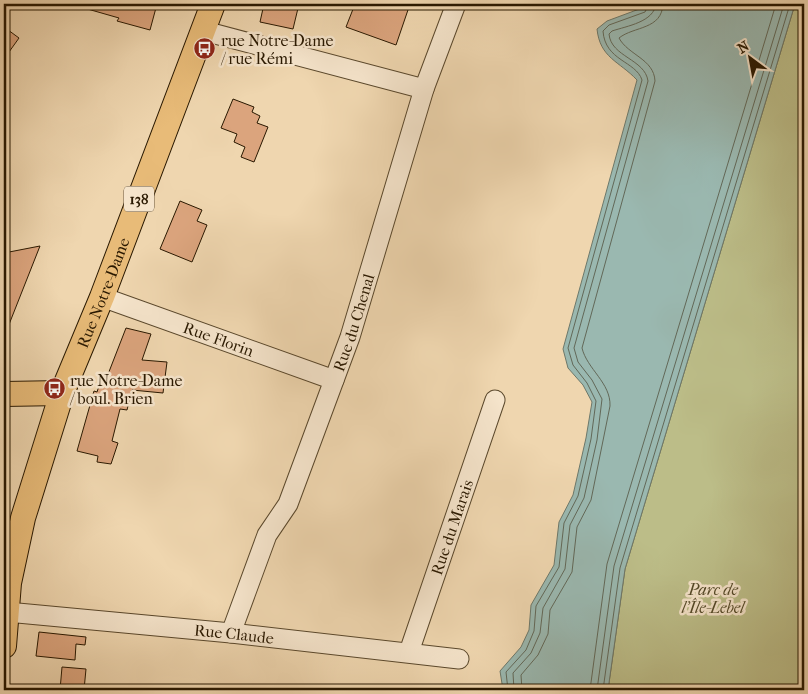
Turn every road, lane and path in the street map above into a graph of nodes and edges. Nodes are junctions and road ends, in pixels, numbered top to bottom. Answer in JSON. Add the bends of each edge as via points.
{"nodes":[{"id":1,"x":213,"y":4,"type":"edge"},
{"id":2,"x":456,"y":4,"type":"edge"},
{"id":3,"x":204,"y":31,"type":"junction"},
{"id":4,"x":424,"y":89,"type":"junction"},
{"id":5,"x":102,"y":297,"type":"junction"},
{"id":6,"x":334,"y":380,"type":"junction"},
{"id":7,"x":62,"y":393,"type":"junction"},
{"id":8,"x":4,"y":394,"type":"edge"},
{"id":9,"x":495,"y":400,"type":"dead end"},
{"id":10,"x":7,"y":612,"type":"junction"},
{"id":11,"x":231,"y":633,"type":"junction"},
{"id":12,"x":4,"y":646,"type":"edge"},
{"id":13,"x":409,"y":652,"type":"junction"},
{"id":14,"x":459,"y":659,"type":"dead end"}],
"edges":[{"from":1,"to":3,"type":"main road","name":"Rue Notre-Dame","number":"138"},
{"from":2,"to":4,"type":"street","name":"Rue du Chenal"},
{"from":3,"to":4,"type":"street"},
{"from":3,"to":5,"type":"main road","name":"Rue Notre-Dame","number":"138"},
{"from":4,"to":6,"type":"street","name":"Rue du Chenal","via":[[350,337]]},
{"from":5,"to":6,"type":"street","name":"Rue Florin"},
{"from":5,"to":7,"type":"main road","name":"Rue Notre-Dame","number":"138"},
{"from":6,"to":11,"type":"street","name":"Rue du Chenal","via":[[288,504],[267,535]]},
{"from":7,"to":8,"type":"main road"},
{"from":7,"to":10,"type":"main road","name":"Rue Notre-Dame","number":"138","via":[[23,518],[9,583]]},
{"from":9,"to":13,"type":"street","name":"Rue du Marais"},
{"from":10,"to":11,"type":"street","name":"Rue Claude"},
{"from":10,"to":12,"type":"main road","name":"Rue Notre-Dame","number":"138"},
{"from":11,"to":13,"type":"street","name":"Rue Claude"},
{"from":13,"to":14,"type":"street","name":"Rue Claude"}]}
